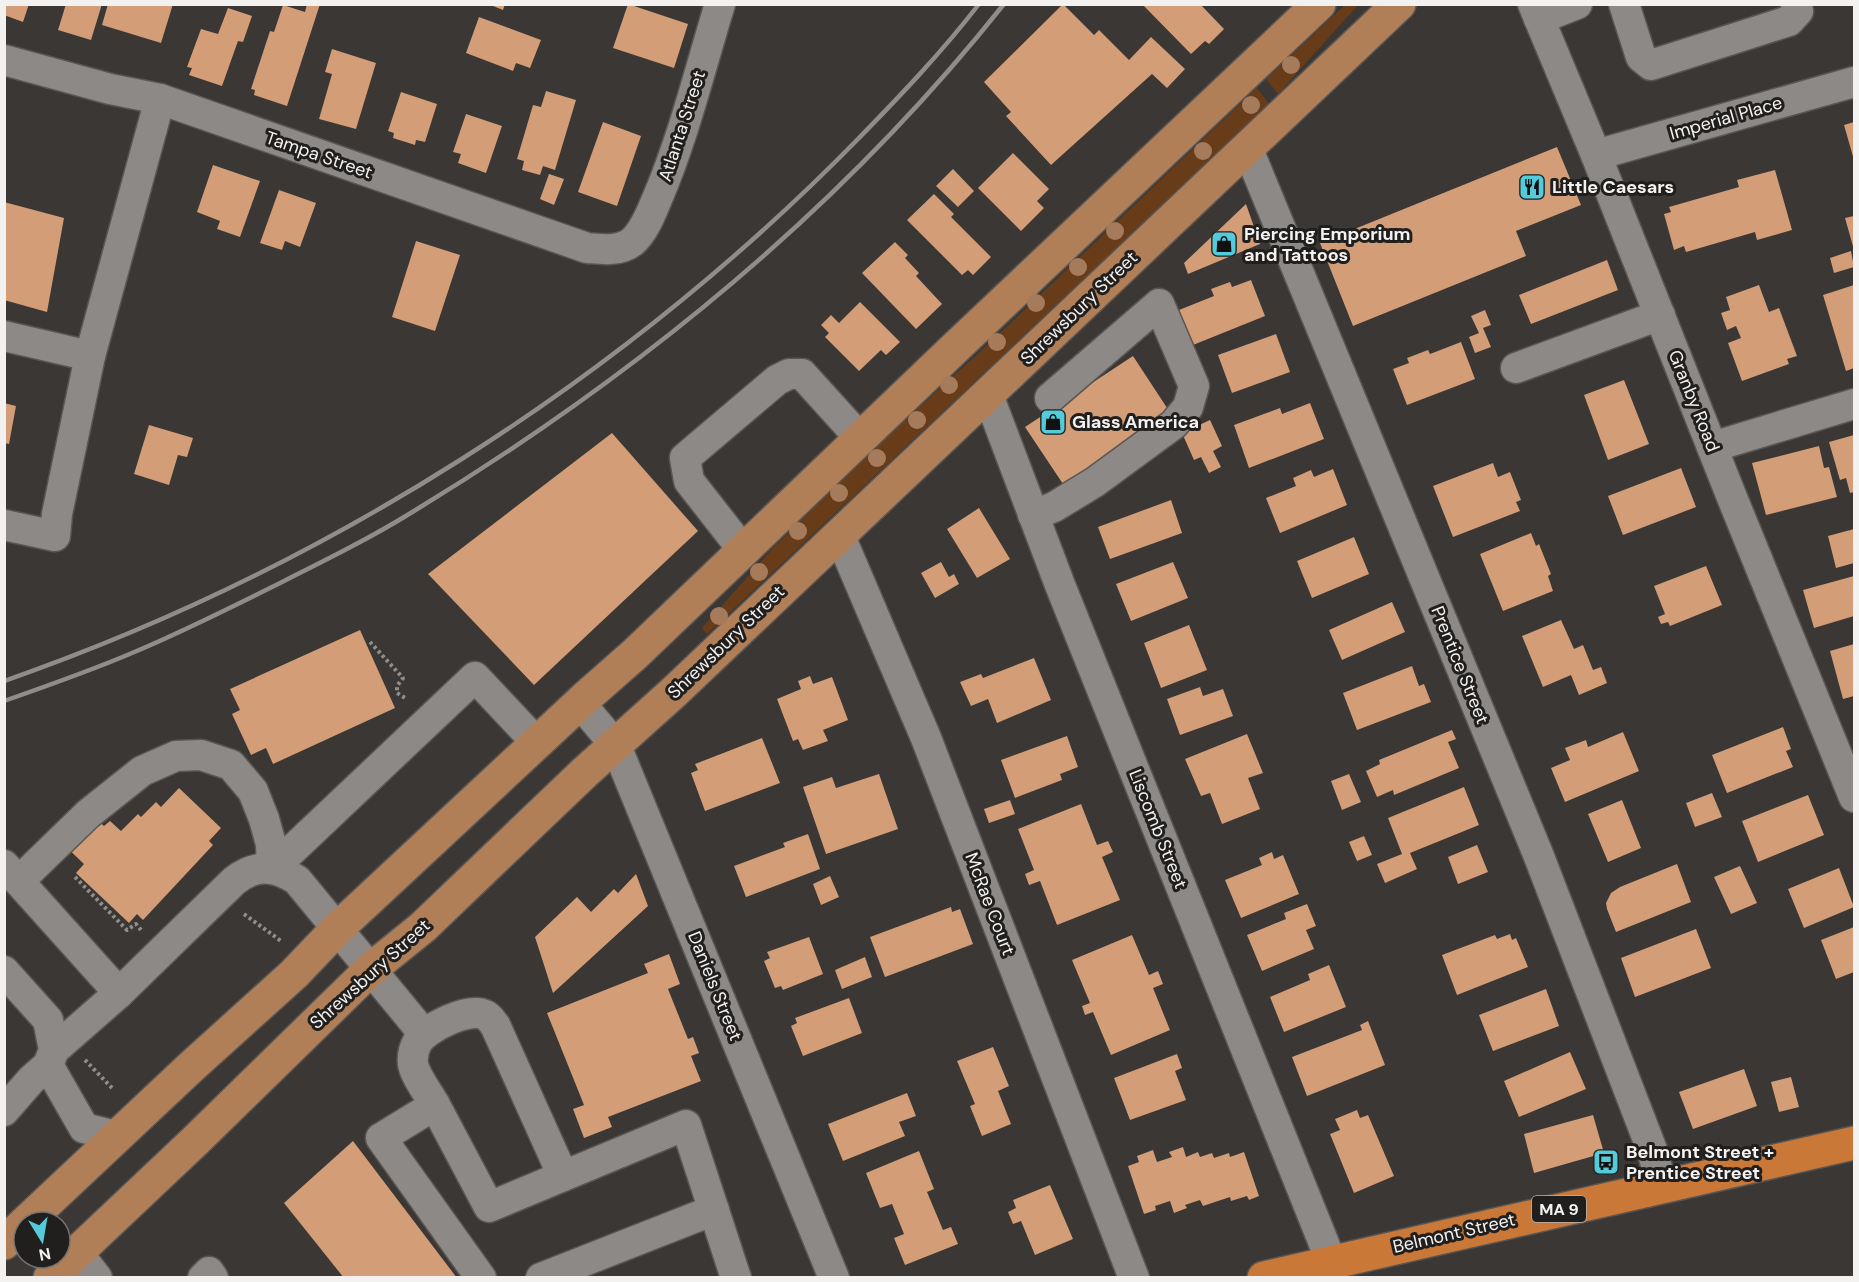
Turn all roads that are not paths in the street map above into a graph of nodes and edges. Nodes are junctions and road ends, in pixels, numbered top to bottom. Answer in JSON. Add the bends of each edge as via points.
{"nodes":[{"id":1,"x":720,"y":4,"type":"edge"},
{"id":2,"x":1319,"y":4,"type":"edge"},
{"id":3,"x":1399,"y":4,"type":"edge"},
{"id":4,"x":1577,"y":4,"type":"edge"},
{"id":5,"x":1624,"y":4,"type":"edge"},
{"id":6,"x":1796,"y":4,"type":"edge"},
{"id":7,"x":1536,"y":12,"type":"edge"},
{"id":8,"x":4,"y":60,"type":"edge"},
{"id":9,"x":1854,"y":82,"type":"edge"},
{"id":10,"x":160,"y":99,"type":"junction"},
{"id":11,"x":1247,"y":147,"type":"junction"},
{"id":12,"x":1596,"y":155,"type":"junction"},
{"id":13,"x":631,"y":243,"type":"joint"},
{"id":14,"x":1660,"y":315,"type":"junction"},
{"id":15,"x":4,"y":336,"type":"edge"},
{"id":16,"x":90,"y":356,"type":"junction"},
{"id":17,"x":1516,"y":368,"type":"dead end"},
{"id":18,"x":988,"y":396,"type":"junction"},
{"id":19,"x":1050,"y":398,"type":"dead end"},
{"id":20,"x":1854,"y":404,"type":"edge"},
{"id":21,"x":860,"y":438,"type":"junction"},
{"id":22,"x":1712,"y":447,"type":"junction"},
{"id":23,"x":1033,"y":515,"type":"junction"},
{"id":24,"x":4,"y":525,"type":"edge"},
{"id":25,"x":839,"y":534,"type":"junction"},
{"id":26,"x":743,"y":550,"type":"junction"},
{"id":27,"x":580,"y":703,"type":"junction"},
{"id":28,"x":1842,"y":735,"type":"edge"},
{"id":29,"x":537,"y":743,"type":"junction"},
{"id":30,"x":616,"y":746,"type":"junction"},
{"id":31,"x":1854,"y":797,"type":"edge"},
{"id":32,"x":272,"y":869,"type":"junction"},
{"id":33,"x":12,"y":873,"type":"edge"},
{"id":34,"x":337,"y":929,"type":"junction"},
{"id":35,"x":371,"y":969,"type":"junction"},
{"id":36,"x":4,"y":971,"type":"edge"},
{"id":37,"x":119,"y":993,"type":"junction"},
{"id":38,"x":4,"y":994,"type":"edge"},
{"id":39,"x":48,"y":1020,"type":"junction"},
{"id":40,"x":424,"y":1034,"type":"junction"},
{"id":41,"x":61,"y":1057,"type":"junction"},
{"id":42,"x":435,"y":1105,"type":"junction"},
{"id":43,"x":4,"y":1111,"type":"edge"},
{"id":44,"x":116,"y":1136,"type":"junction"},
{"id":45,"x":1854,"y":1143,"type":"edge"},
{"id":46,"x":563,"y":1176,"type":"junction"},
{"id":47,"x":1662,"y":1186,"type":"junction"},
{"id":48,"x":39,"y":1210,"type":"edge"},
{"id":49,"x":714,"y":1210,"type":"junction"},
{"id":50,"x":77,"y":1252,"type":"junction"},
{"id":51,"x":1331,"y":1261,"type":"junction"},
{"id":52,"x":50,"y":1278,"type":"edge"},
{"id":53,"x":97,"y":1278,"type":"edge"},
{"id":54,"x":203,"y":1278,"type":"edge"},
{"id":55,"x":213,"y":1278,"type":"edge"},
{"id":56,"x":481,"y":1278,"type":"edge"},
{"id":57,"x":541,"y":1278,"type":"edge"},
{"id":58,"x":736,"y":1278,"type":"edge"},
{"id":59,"x":834,"y":1278,"type":"edge"},
{"id":60,"x":1134,"y":1278,"type":"edge"},
{"id":61,"x":1264,"y":1278,"type":"edge"}],
"edges":[{"from":1,"to":13,"type":"street","name":"Atlanta Street","via":[[671,167],[649,218]]},
{"from":2,"to":21,"type":"main road"},
{"from":3,"to":11,"type":"main road","name":"Shrewsbury Street"},
{"from":4,"to":7,"type":"street"},
{"from":5,"to":6,"type":"street","via":[[1641,57],[1651,65],[1789,21],[1798,11]]},
{"from":7,"to":12,"type":"street","name":"Granby Road"},
{"from":8,"to":10,"type":"street","name":"Tampa Street"},
{"from":9,"to":12,"type":"street","name":"Imperial Place"},
{"from":10,"to":13,"type":"street","name":"Tampa Street","via":[[587,248],[617,249]]},
{"from":10,"to":16,"type":"street"},
{"from":11,"to":18,"type":"main road","name":"Shrewsbury Street"},
{"from":11,"to":47,"type":"street","name":"Prentice Street","via":[[1538,854],[1652,1150]]},
{"from":12,"to":14,"type":"street","name":"Granby Road"},
{"from":14,"to":17,"type":"street"},
{"from":14,"to":22,"type":"street","name":"Granby Road"},
{"from":15,"to":16,"type":"street"},
{"from":16,"to":24,"type":"street","via":[[55,536]]},
{"from":18,"to":23,"type":"street","name":"Liscomb Street"},
{"from":18,"to":25,"type":"main road","name":"Shrewsbury Street"},
{"from":19,"to":23,"type":"street","via":[[1159,304],[1194,386],[1188,407],[1174,424],[1095,482]]},
{"from":20,"to":22,"type":"street"},
{"from":21,"to":26,"type":"main road"},
{"from":21,"to":26,"type":"street","via":[[802,374],[789,374],[685,458],[689,481]]},
{"from":22,"to":28,"type":"street","name":"Granby Road"},
{"from":23,"to":51,"type":"street","name":"Liscomb Street"},
{"from":25,"to":30,"type":"main road","name":"Shrewsbury Street"},
{"from":25,"to":60,"type":"street","name":"McRae Court","via":[[926,738]]},
{"from":26,"to":27,"type":"main road"},
{"from":27,"to":29,"type":"main road"},
{"from":27,"to":30,"type":"street","name":"Daniels Street"},
{"from":28,"to":31,"type":"street","name":"Granby Road"},
{"from":29,"to":32,"type":"street","via":[[475,676]]},
{"from":29,"to":34,"type":"main road"},
{"from":30,"to":35,"type":"main road","name":"Shrewsbury Street","via":[[423,927]]},
{"from":30,"to":59,"type":"street","name":"Daniels Street"},
{"from":32,"to":33,"type":"street","via":[[271,844],[253,791],[231,765],[201,755],[176,756],[142,771]]},
{"from":32,"to":34,"type":"street","via":[[297,880]]},
{"from":32,"to":37,"type":"street","via":[[252,868],[234,881]]},
{"from":33,"to":37,"type":"street"},
{"from":34,"to":35,"type":"street"},
{"from":34,"to":44,"type":"main road","via":[[294,974]]},
{"from":35,"to":40,"type":"street"},
{"from":35,"to":50,"type":"main road","name":"Shrewsbury Street"},
{"from":36,"to":39,"type":"street"},
{"from":37,"to":41,"type":"street"},
{"from":38,"to":39,"type":"street","via":[[22,1010]]},
{"from":39,"to":41,"type":"street"},
{"from":40,"to":42,"type":"street","via":[[414,1049],[414,1069]]},
{"from":40,"to":46,"type":"street","via":[[469,1013],[488,1016]]},
{"from":41,"to":43,"type":"street","via":[[31,1080]]},
{"from":41,"to":44,"type":"street","via":[[84,1128]]},
{"from":42,"to":46,"type":"street","via":[[489,1207]]},
{"from":42,"to":56,"type":"street","via":[[381,1138]]},
{"from":44,"to":48,"type":"main road"},
{"from":45,"to":47,"type":"highway","name":"Belmont Street","number":"MA 9"},
{"from":46,"to":49,"type":"street","via":[[686,1125]]},
{"from":47,"to":51,"type":"highway","name":"Belmont Street","number":"MA 9"},
{"from":49,"to":57,"type":"street"},
{"from":49,"to":58,"type":"street"},
{"from":50,"to":52,"type":"main road","name":"Shrewsbury Street"},
{"from":50,"to":53,"type":"street"},
{"from":51,"to":61,"type":"highway","name":"Belmont Street","number":"MA 9"},
{"from":54,"to":55,"type":"street","via":[[209,1272]]}]}
